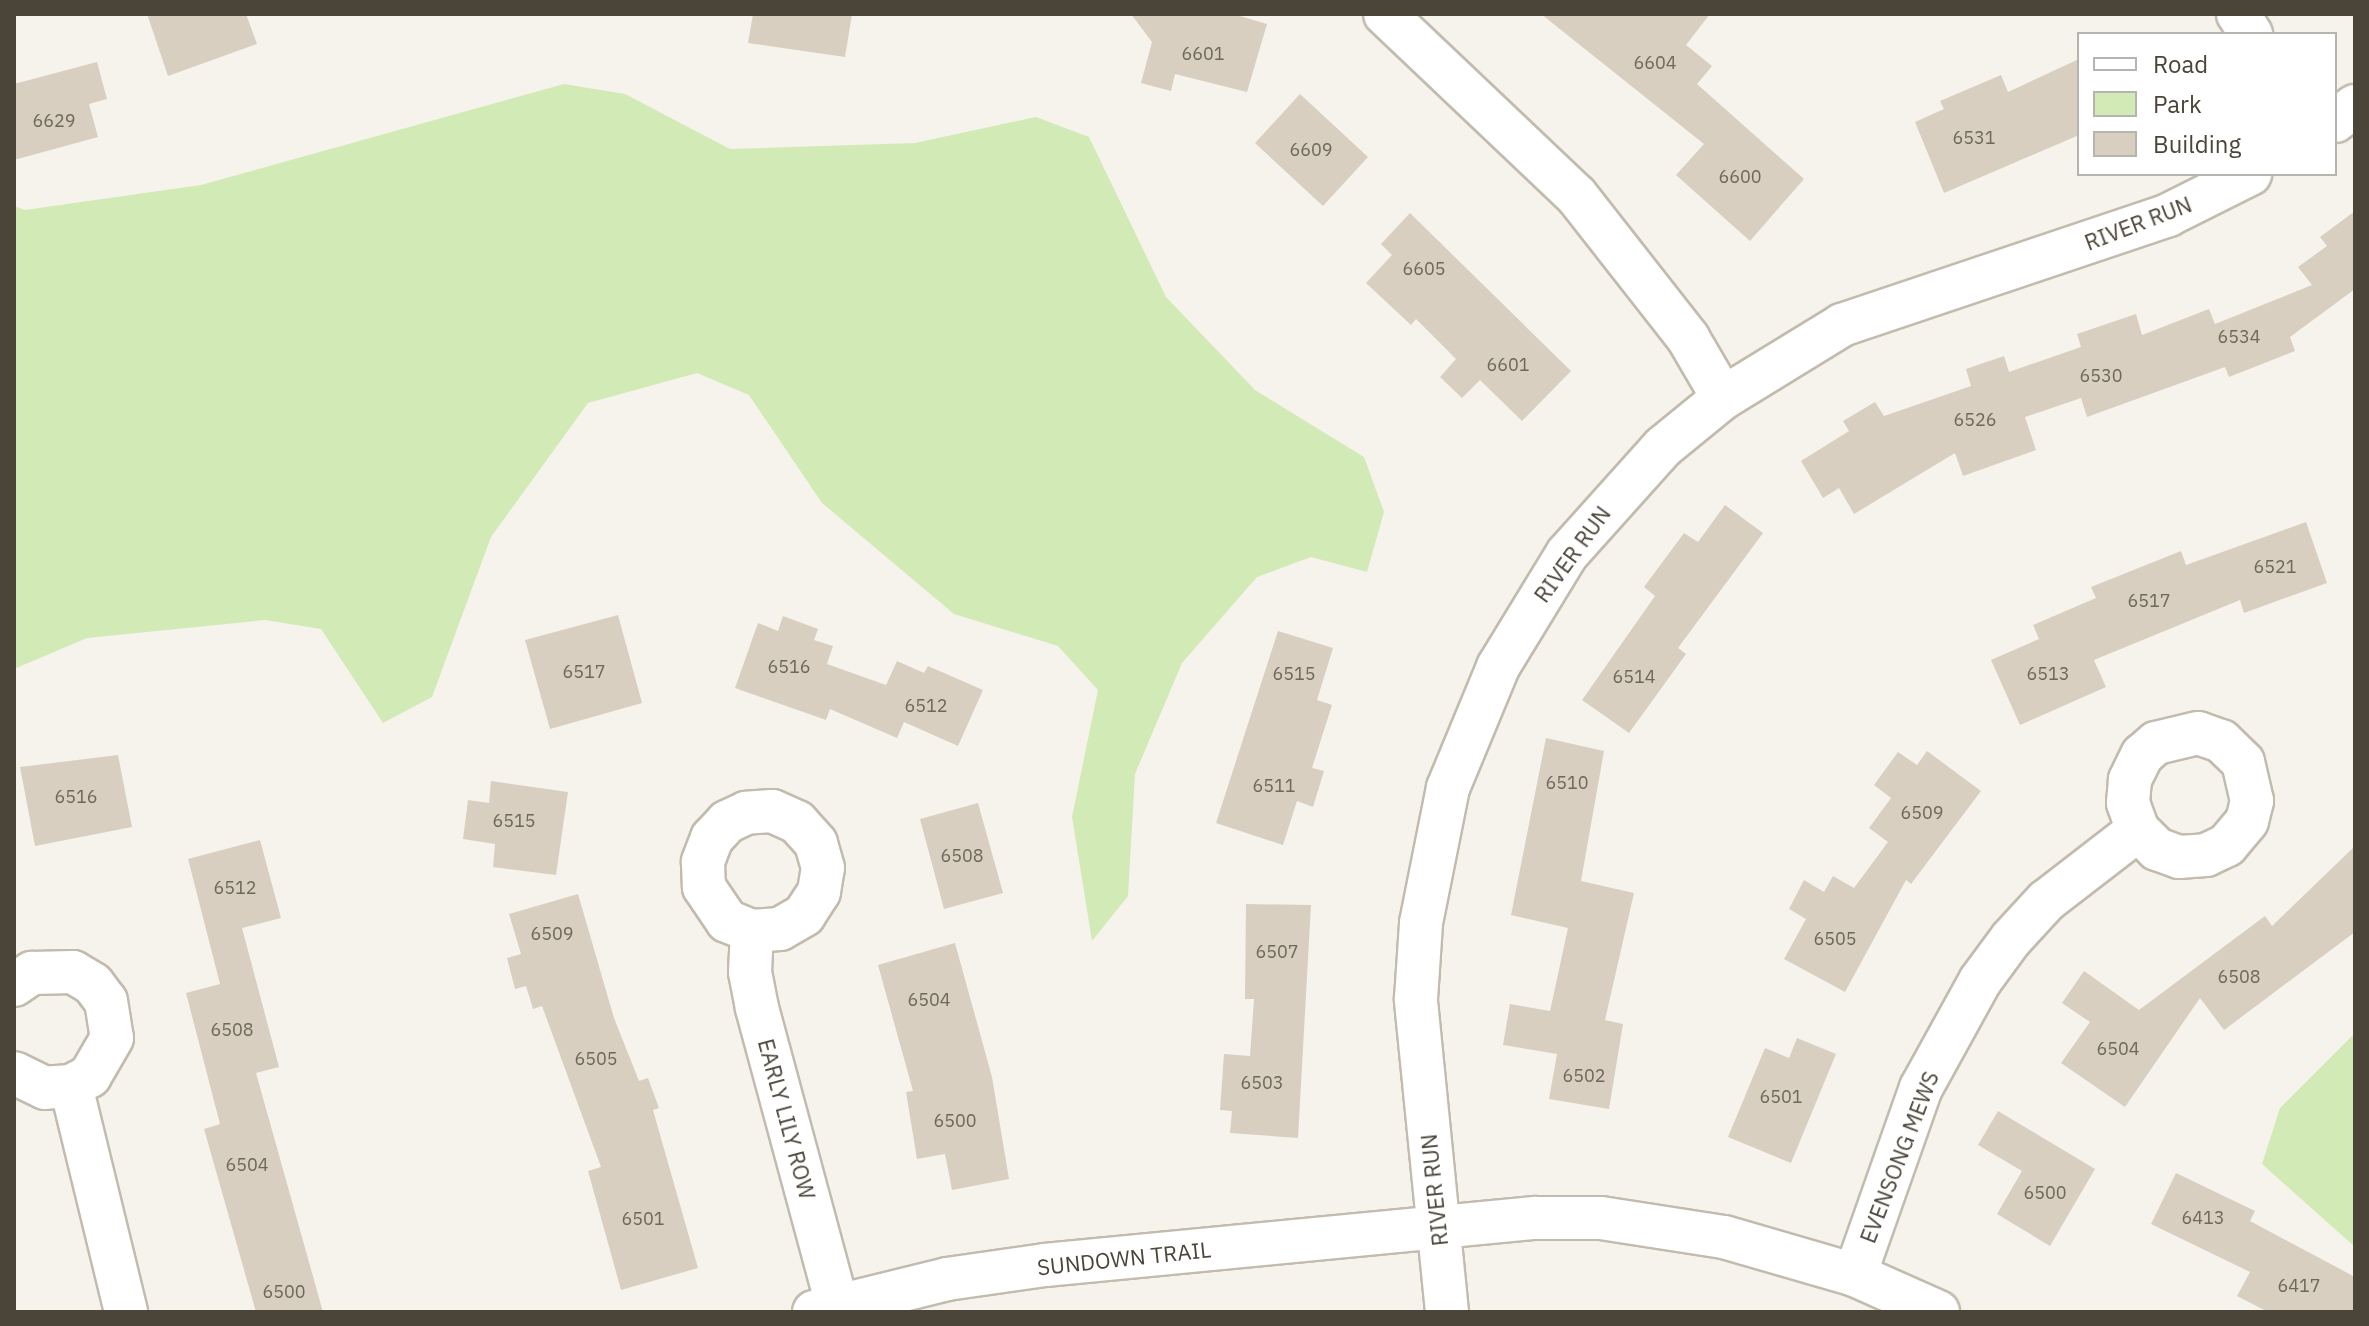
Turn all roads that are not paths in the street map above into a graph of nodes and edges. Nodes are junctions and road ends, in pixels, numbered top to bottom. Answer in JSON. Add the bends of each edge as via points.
{"nodes":[{"id":1,"x":1385,"y":14,"type":"edge"},
{"id":2,"x":2238,"y":14,"type":"edge"},
{"id":3,"x":2250,"y":32,"type":"edge"},
{"id":4,"x":2355,"y":106,"type":"edge"},
{"id":5,"x":2337,"y":120,"type":"edge"},
{"id":6,"x":2246,"y":176,"type":"edge"},
{"id":7,"x":1723,"y":398,"type":"junction"},
{"id":8,"x":2138,"y":830,"type":"dead end"},
{"id":9,"x":752,"y":931,"type":"dead end"},
{"id":10,"x":14,"y":985,"type":"edge"},
{"id":11,"x":14,"y":1073,"type":"edge"},
{"id":12,"x":71,"y":1086,"type":"junction"},
{"id":13,"x":1439,"y":1226,"type":"junction"},
{"id":14,"x":1855,"y":1275,"type":"junction"},
{"id":15,"x":826,"y":1309,"type":"edge"},
{"id":16,"x":126,"y":1312,"type":"edge"},
{"id":17,"x":1447,"y":1312,"type":"edge"},
{"id":18,"x":1938,"y":1312,"type":"edge"}],
"edges":[{"from":1,"to":7,"type":"street","via":[[1576,195],[1688,338]]},
{"from":2,"to":3,"type":"street"},
{"from":4,"to":5,"type":"street"},
{"from":6,"to":7,"type":"street","name":"RIVER RUN","via":[[2168,215],[1842,325]]},
{"from":7,"to":13,"type":"street","name":"RIVER RUN","via":[[1663,447],[1567,554],[1498,667],[1448,788],[1421,923],[1416,999]]},
{"from":8,"to":14,"type":"street","name":"EVENSONG MEWS","via":[[2046,901],[1980,981],[1921,1088]]},
{"from":9,"to":15,"type":"street","name":"EARLY LILY ROW","via":[[750,972],[757,1008]]},
{"from":10,"to":12,"type":"street","via":[[32,973],[73,972],[93,984],[106,1001],[112,1029],[107,1055],[90,1076]]},
{"from":11,"to":12,"type":"street","via":[[45,1088]]},
{"from":12,"to":16,"type":"street"},
{"from":13,"to":14,"type":"street","name":"SUNDOWN TRAIL","via":[[1601,1218],[1724,1237]]},
{"from":13,"to":15,"type":"street","name":"SUNDOWN TRAIL","via":[[1045,1265],[947,1279]]},
{"from":13,"to":17,"type":"street","name":"RIVER RUN"},
{"from":14,"to":18,"type":"street","name":"SUNDOWN TRAIL"}]}
